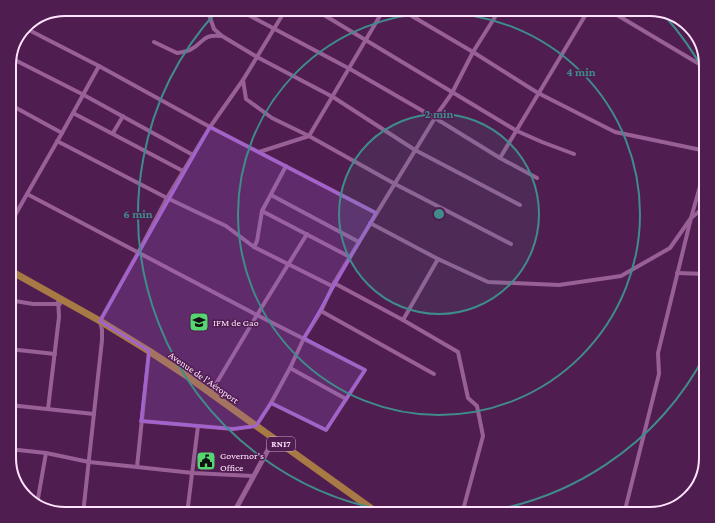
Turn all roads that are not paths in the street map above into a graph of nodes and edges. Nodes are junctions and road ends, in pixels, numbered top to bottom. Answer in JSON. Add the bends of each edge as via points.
{"nodes":[{"id":1,"x":209,"y":16,"type":"edge"},
{"id":2,"x":251,"y":16,"type":"edge"},
{"id":3,"x":282,"y":16,"type":"edge"},
{"id":4,"x":326,"y":16,"type":"edge"},
{"id":5,"x":380,"y":16,"type":"edge"},
{"id":6,"x":412,"y":16,"type":"edge"},
{"id":7,"x":496,"y":16,"type":"edge"},
{"id":8,"x":585,"y":16,"type":"edge"},
{"id":9,"x":619,"y":16,"type":"edge"},
{"id":10,"x":274,"y":28,"type":"junction"},
{"id":11,"x":30,"y":31,"type":"edge"},
{"id":12,"x":222,"y":36,"type":"junction"},
{"id":13,"x":366,"y":40,"type":"junction"},
{"id":14,"x":154,"y":42,"type":"dead end"},
{"id":15,"x":473,"y":52,"type":"junction"},
{"id":16,"x":257,"y":58,"type":"junction"},
{"id":17,"x":16,"y":61,"type":"edge"},
{"id":18,"x":699,"y":64,"type":"edge"},
{"id":19,"x":99,"y":66,"type":"junction"},
{"id":20,"x":350,"y":69,"type":"junction"},
{"id":21,"x":243,"y":80,"type":"junction"},
{"id":22,"x":452,"y":93,"type":"junction"},
{"id":23,"x":538,"y":93,"type":"junction"},
{"id":24,"x":82,"y":94,"type":"junction"},
{"id":25,"x":333,"y":97,"type":"junction"},
{"id":26,"x":16,"y":108,"type":"edge"},
{"id":27,"x":73,"y":112,"type":"junction"},
{"id":28,"x":123,"y":116,"type":"junction"},
{"id":29,"x":435,"y":118,"type":"junction"},
{"id":30,"x":210,"y":127,"type":"junction"},
{"id":31,"x":517,"y":131,"type":"junction"},
{"id":32,"x":62,"y":133,"type":"junction"},
{"id":33,"x":113,"y":133,"type":"junction"},
{"id":34,"x":309,"y":136,"type":"junction"},
{"id":35,"x":57,"y":141,"type":"junction"},
{"id":36,"x":415,"y":150,"type":"junction"},
{"id":37,"x":699,"y":150,"type":"edge"},
{"id":38,"x":258,"y":152,"type":"junction"},
{"id":39,"x":193,"y":154,"type":"junction"},
{"id":40,"x":574,"y":154,"type":"dead end"},
{"id":41,"x":500,"y":158,"type":"junction"},
{"id":42,"x":286,"y":166,"type":"junction"},
{"id":43,"x":183,"y":171,"type":"junction"},
{"id":44,"x":537,"y":178,"type":"dead end"},
{"id":45,"x":395,"y":184,"type":"junction"},
{"id":46,"x":699,"y":190,"type":"edge"},
{"id":47,"x":27,"y":194,"type":"junction"},
{"id":48,"x":270,"y":195,"type":"junction"},
{"id":49,"x":167,"y":198,"type":"junction"},
{"id":50,"x":520,"y":205,"type":"dead end"},
{"id":51,"x":262,"y":211,"type":"junction"},
{"id":52,"x":699,"y":212,"type":"edge"},
{"id":53,"x":376,"y":213,"type":"junction"},
{"id":54,"x":16,"y":214,"type":"edge"},
{"id":55,"x":691,"y":218,"type":"junction"},
{"id":56,"x":370,"y":223,"type":"junction"},
{"id":57,"x":308,"y":234,"type":"junction"},
{"id":58,"x":359,"y":242,"type":"junction"},
{"id":59,"x":511,"y":244,"type":"dead end"},
{"id":60,"x":254,"y":247,"type":"junction"},
{"id":61,"x":138,"y":253,"type":"junction"},
{"id":62,"x":350,"y":257,"type":"junction"},
{"id":63,"x":438,"y":259,"type":"junction"},
{"id":64,"x":289,"y":265,"type":"junction"},
{"id":65,"x":677,"y":273,"type":"junction"},
{"id":66,"x":16,"y":274,"type":"edge"},
{"id":67,"x":699,"y":274,"type":"edge"},
{"id":68,"x":333,"y":285,"type":"junction"},
{"id":69,"x":16,"y":301,"type":"edge"},
{"id":70,"x":62,"y":303,"type":"junction"},
{"id":71,"x":321,"y":311,"type":"junction"},
{"id":72,"x":257,"y":315,"type":"junction"},
{"id":73,"x":403,"y":320,"type":"junction"},
{"id":74,"x":100,"y":321,"type":"junction"},
{"id":75,"x":304,"y":338,"type":"junction"},
{"id":76,"x":16,"y":350,"type":"edge"},
{"id":77,"x":149,"y":351,"type":"junction"},
{"id":78,"x":55,"y":354,"type":"junction"},
{"id":79,"x":290,"y":368,"type":"junction"},
{"id":80,"x":434,"y":374,"type":"dead end"},
{"id":81,"x":210,"y":394,"type":"junction"},
{"id":82,"x":346,"y":399,"type":"junction"},
{"id":83,"x":271,"y":403,"type":"junction"},
{"id":84,"x":16,"y":406,"type":"edge"},
{"id":85,"x":48,"y":409,"type":"junction"},
{"id":86,"x":94,"y":414,"type":"junction"},
{"id":87,"x":141,"y":421,"type":"junction"},
{"id":88,"x":198,"y":426,"type":"junction"},
{"id":89,"x":256,"y":426,"type":"junction"},
{"id":90,"x":274,"y":439,"type":"junction"},
{"id":91,"x":16,"y":450,"type":"edge"},
{"id":92,"x":46,"y":454,"type":"junction"},
{"id":93,"x":89,"y":462,"type":"junction"},
{"id":94,"x":137,"y":467,"type":"junction"},
{"id":95,"x":193,"y":473,"type":"junction"},
{"id":96,"x":253,"y":476,"type":"junction"},
{"id":97,"x":38,"y":498,"type":"edge"},
{"id":98,"x":84,"y":507,"type":"edge"},
{"id":99,"x":188,"y":507,"type":"edge"},
{"id":100,"x":237,"y":507,"type":"edge"},
{"id":101,"x":369,"y":507,"type":"edge"},
{"id":102,"x":464,"y":507,"type":"edge"},
{"id":103,"x":626,"y":507,"type":"edge"}],
"edges":[{"from":1,"to":12,"type":"street","via":[[214,29]]},
{"from":2,"to":10,"type":"street"},
{"from":3,"to":10,"type":"street"},
{"from":4,"to":13,"type":"street"},
{"from":5,"to":13,"type":"street"},
{"from":6,"to":15,"type":"street"},
{"from":7,"to":15,"type":"street"},
{"from":8,"to":23,"type":"street"},
{"from":9,"to":18,"type":"street"},
{"from":10,"to":16,"type":"street"},
{"from":10,"to":20,"type":"street"},
{"from":11,"to":19,"type":"street"},
{"from":12,"to":14,"type":"street","via":[[212,35],[190,50],[177,53]]},
{"from":12,"to":16,"type":"street"},
{"from":13,"to":20,"type":"street"},
{"from":13,"to":22,"type":"street"},
{"from":15,"to":22,"type":"street"},
{"from":15,"to":23,"type":"street"},
{"from":16,"to":21,"type":"street"},
{"from":16,"to":25,"type":"street"},
{"from":17,"to":24,"type":"street"},
{"from":19,"to":24,"type":"street"},
{"from":19,"to":30,"type":"street"},
{"from":20,"to":25,"type":"street"},
{"from":20,"to":29,"type":"street"},
{"from":21,"to":30,"type":"street"},
{"from":21,"to":34,"type":"street","via":[[246,99],[264,114]]},
{"from":22,"to":29,"type":"street"},
{"from":22,"to":31,"type":"street"},
{"from":23,"to":31,"type":"street"},
{"from":23,"to":37,"type":"street","via":[[615,132]]},
{"from":24,"to":27,"type":"street"},
{"from":24,"to":28,"type":"street"},
{"from":25,"to":34,"type":"street"},
{"from":25,"to":36,"type":"street"},
{"from":26,"to":32,"type":"street"},
{"from":27,"to":32,"type":"street"},
{"from":27,"to":33,"type":"street"},
{"from":28,"to":33,"type":"street"},
{"from":28,"to":39,"type":"street"},
{"from":29,"to":36,"type":"street"},
{"from":29,"to":41,"type":"street"},
{"from":30,"to":38,"type":"street"},
{"from":30,"to":39,"type":"street"},
{"from":31,"to":40,"type":"street"},
{"from":31,"to":41,"type":"street"},
{"from":32,"to":35,"type":"street"},
{"from":33,"to":43,"type":"street"},
{"from":34,"to":38,"type":"street"},
{"from":34,"to":45,"type":"street"},
{"from":35,"to":47,"type":"street"},
{"from":35,"to":49,"type":"street"},
{"from":36,"to":45,"type":"street"},
{"from":36,"to":50,"type":"street"},
{"from":38,"to":42,"type":"street"},
{"from":39,"to":43,"type":"street"},
{"from":41,"to":44,"type":"street"},
{"from":42,"to":48,"type":"street"},
{"from":42,"to":53,"type":"street"},
{"from":43,"to":49,"type":"street"},
{"from":45,"to":53,"type":"street"},
{"from":45,"to":59,"type":"street"},
{"from":46,"to":55,"type":"street"},
{"from":47,"to":54,"type":"street"},
{"from":47,"to":61,"type":"street"},
{"from":48,"to":51,"type":"street"},
{"from":48,"to":58,"type":"street"},
{"from":49,"to":60,"type":"street","via":[[226,226]]},
{"from":49,"to":61,"type":"street"},
{"from":51,"to":57,"type":"street"},
{"from":51,"to":60,"type":"street","via":[[258,241]]},
{"from":52,"to":55,"type":"street"},
{"from":53,"to":56,"type":"street"},
{"from":55,"to":63,"type":"street","via":[[670,248],[621,276],[559,285],[488,282]]},
{"from":55,"to":65,"type":"street"},
{"from":56,"to":58,"type":"street"},
{"from":56,"to":63,"type":"street"},
{"from":57,"to":62,"type":"street"},
{"from":57,"to":64,"type":"street"},
{"from":58,"to":62,"type":"street"},
{"from":60,"to":64,"type":"street"},
{"from":61,"to":72,"type":"street"},
{"from":61,"to":74,"type":"street"},
{"from":62,"to":68,"type":"street"},
{"from":63,"to":73,"type":"street"},
{"from":64,"to":68,"type":"street"},
{"from":64,"to":72,"type":"street"},
{"from":65,"to":67,"type":"street"},
{"from":65,"to":103,"type":"street","via":[[658,353],[659,374]]},
{"from":66,"to":70,"type":"main road","name":"Avenue de l'Aéroport","number":"RN17","via":[[58,297]]},
{"from":68,"to":71,"type":"street"},
{"from":68,"to":73,"type":"street"},
{"from":69,"to":70,"type":"street","via":[[33,304]]},
{"from":70,"to":74,"type":"main road","name":"Avenue de l'Aéroport","number":"RN17"},
{"from":70,"to":78,"type":"street"},
{"from":71,"to":75,"type":"street"},
{"from":71,"to":80,"type":"street"},
{"from":72,"to":75,"type":"street"},
{"from":72,"to":81,"type":"street"},
{"from":73,"to":102,"type":"street","via":[[458,352],[468,398],[477,406],[483,436]]},
{"from":74,"to":77,"type":"main road","name":"Avenue de l'Aéroport","number":"RN17"},
{"from":74,"to":86,"type":"street","via":[[102,330]]},
{"from":75,"to":79,"type":"street"},
{"from":75,"to":82,"type":"street","via":[[365,370]]},
{"from":76,"to":78,"type":"street"},
{"from":77,"to":81,"type":"main road","name":"Avenue de l'Aéroport","number":"RN17"},
{"from":77,"to":87,"type":"street"},
{"from":78,"to":85,"type":"street"},
{"from":79,"to":82,"type":"street"},
{"from":79,"to":83,"type":"street"},
{"from":81,"to":89,"type":"main road","name":"Avenue de l'Aéroport","number":"RN17"},
{"from":82,"to":83,"type":"street","via":[[326,430]]},
{"from":83,"to":89,"type":"street"},
{"from":84,"to":85,"type":"street"},
{"from":85,"to":86,"type":"street"},
{"from":86,"to":93,"type":"street"},
{"from":87,"to":88,"type":"street"},
{"from":87,"to":94,"type":"street"},
{"from":88,"to":89,"type":"street","via":[[233,429]]},
{"from":88,"to":95,"type":"street"},
{"from":89,"to":90,"type":"main road","name":"Avenue de l'Aéroport","number":"RN17"},
{"from":90,"to":96,"type":"street"},
{"from":90,"to":101,"type":"main road","name":"Avenue de l'Aéroport","number":"RN17"},
{"from":91,"to":92,"type":"street"},
{"from":92,"to":93,"type":"street"},
{"from":92,"to":97,"type":"street"},
{"from":93,"to":94,"type":"street"},
{"from":93,"to":98,"type":"street"},
{"from":94,"to":95,"type":"street"},
{"from":95,"to":96,"type":"street"},
{"from":95,"to":99,"type":"street"},
{"from":96,"to":100,"type":"street"}]}
